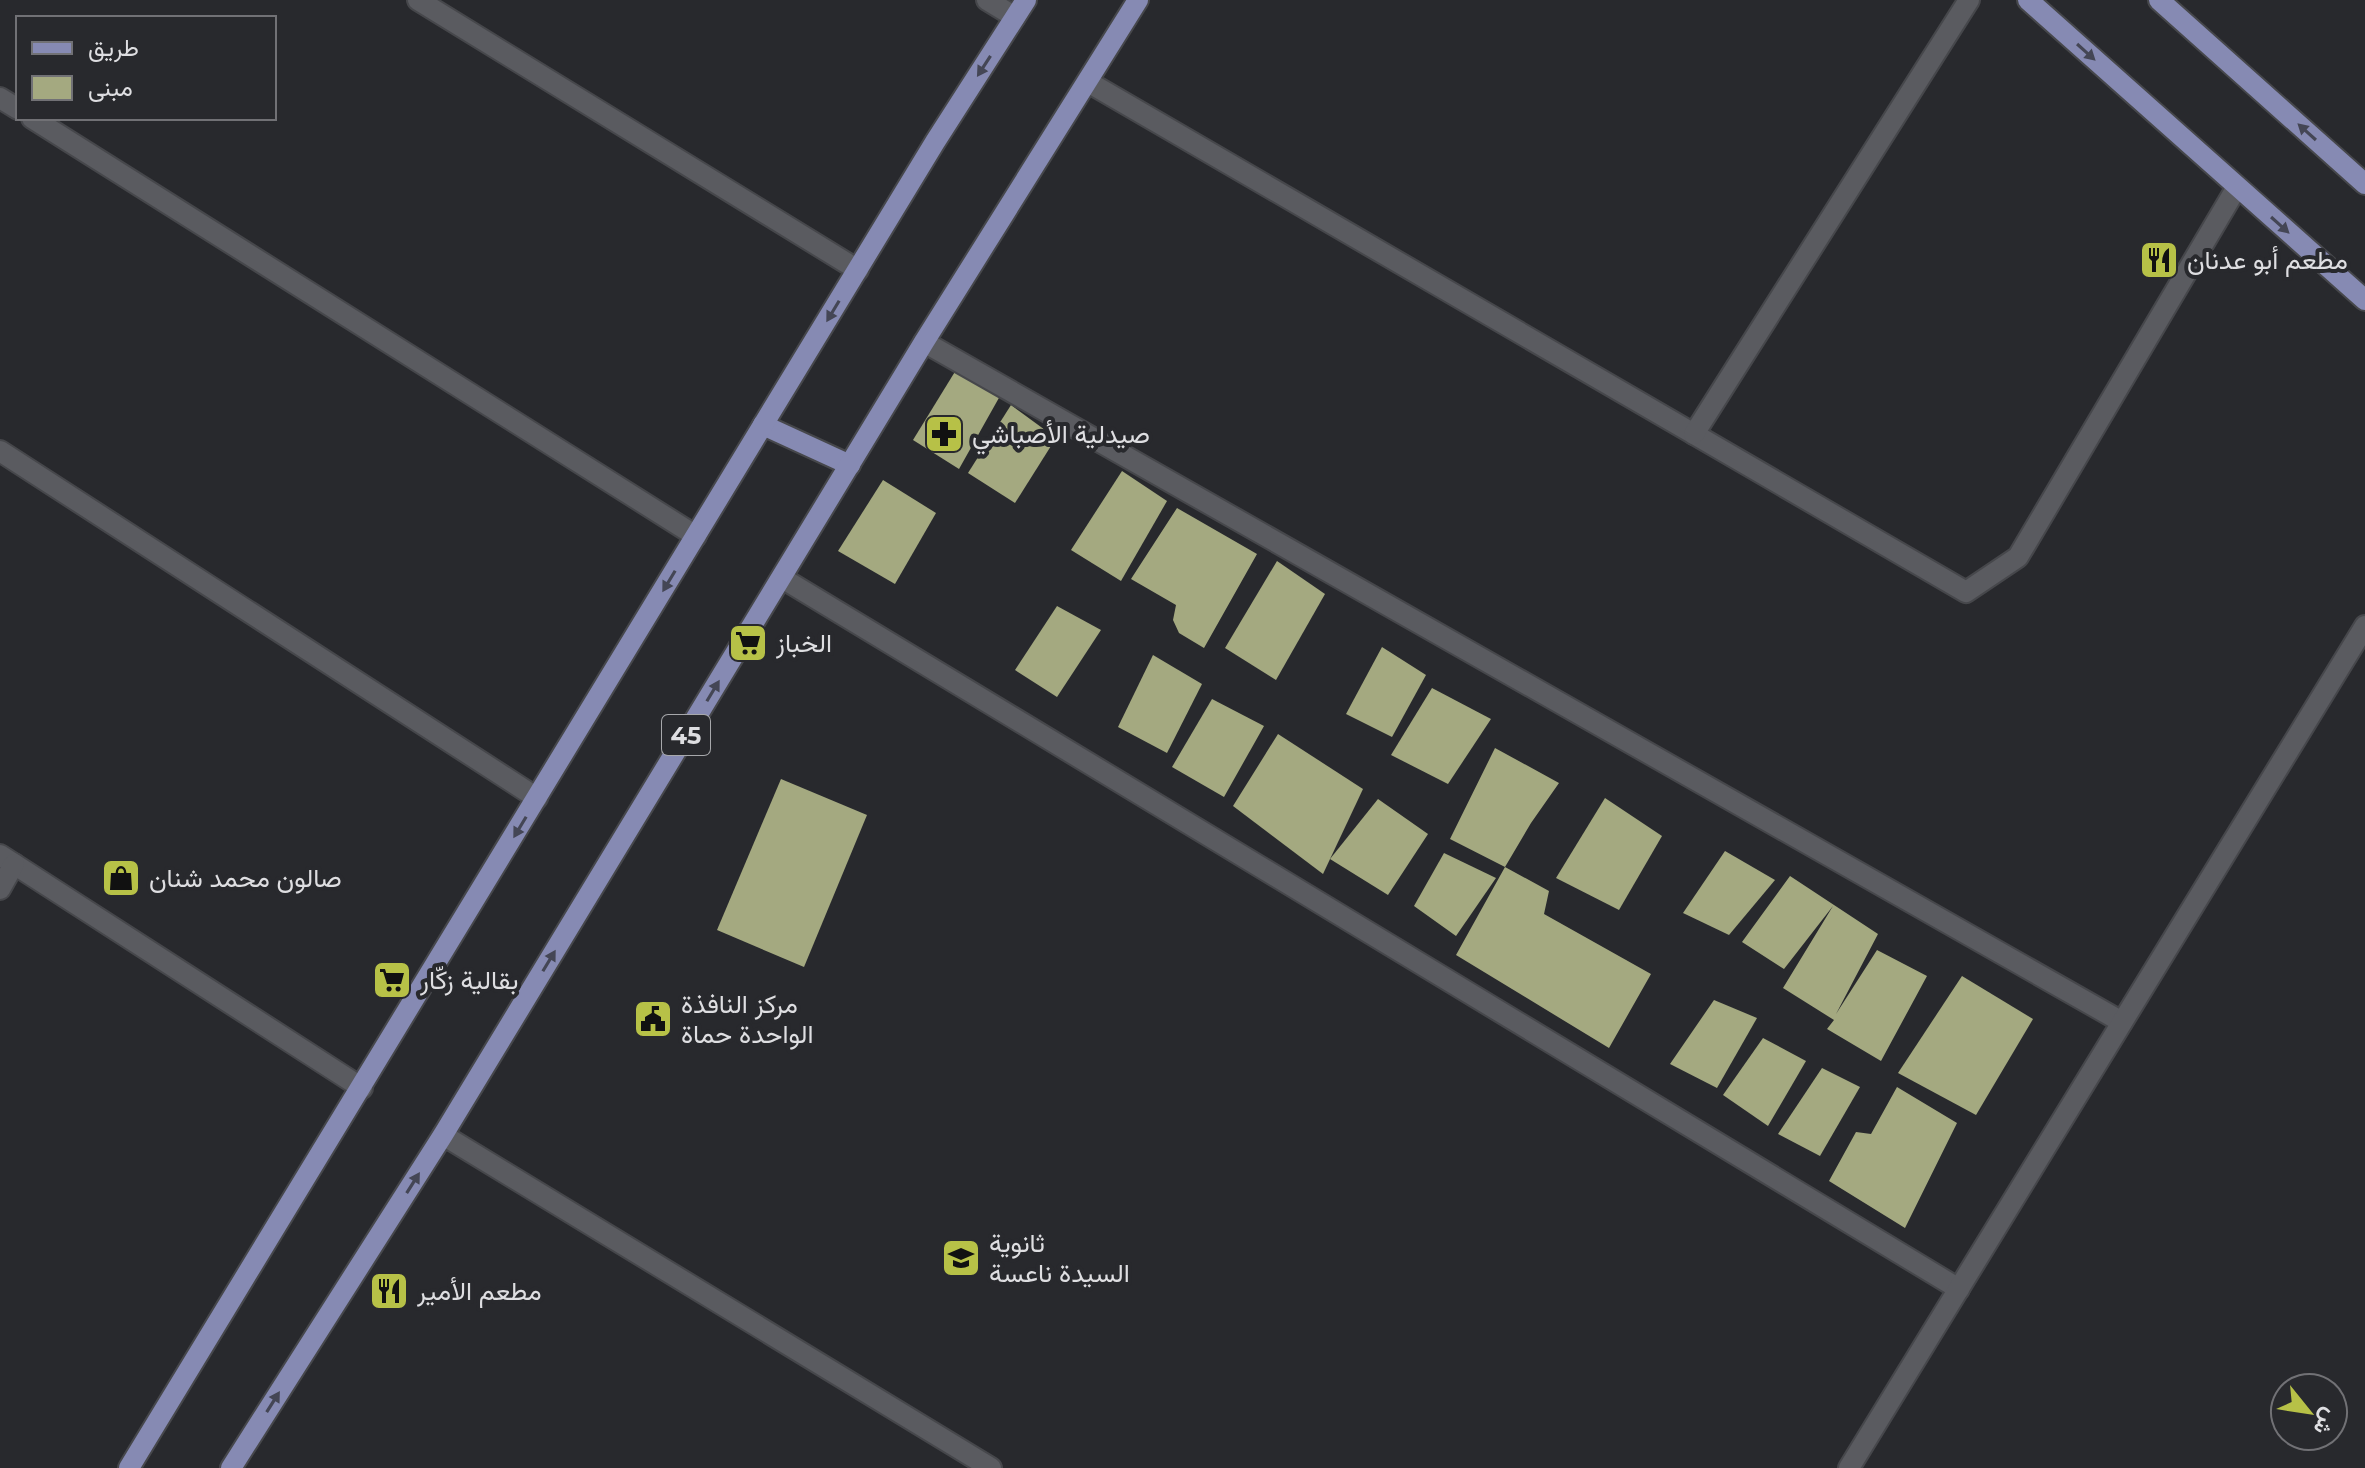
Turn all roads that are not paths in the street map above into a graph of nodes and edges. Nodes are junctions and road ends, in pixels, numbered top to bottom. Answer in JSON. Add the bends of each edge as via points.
{"nodes":[{"id":1,"x":418,"y":0,"type":"edge"},
{"id":2,"x":987,"y":0,"type":"edge"},
{"id":3,"x":1138,"y":0,"type":"edge"},
{"id":4,"x":1969,"y":0,"type":"edge"},
{"id":5,"x":2028,"y":0,"type":"edge"},
{"id":6,"x":2159,"y":0,"type":"edge"},
{"id":7,"x":1020,"y":8,"type":"edge"},
{"id":8,"x":1088,"y":82,"type":"junction"},
{"id":9,"x":35,"y":120,"type":"edge"},
{"id":10,"x":2365,"y":184,"type":"edge"},
{"id":11,"x":2237,"y":187,"type":"junction"},
{"id":12,"x":858,"y":270,"type":"junction"},
{"id":13,"x":2365,"y":300,"type":"edge"},
{"id":14,"x":924,"y":342,"type":"junction"},
{"id":15,"x":763,"y":425,"type":"junction"},
{"id":16,"x":1694,"y":434,"type":"junction"},
{"id":17,"x":0,"y":451,"type":"edge"},
{"id":18,"x":850,"y":465,"type":"junction"},
{"id":19,"x":696,"y":536,"type":"junction"},
{"id":20,"x":782,"y":578,"type":"junction"},
{"id":21,"x":2365,"y":626,"type":"edge"},
{"id":22,"x":537,"y":798,"type":"junction"},
{"id":23,"x":7,"y":860,"type":"edge"},
{"id":24,"x":0,"y":889,"type":"edge"},
{"id":25,"x":2122,"y":1022,"type":"junction"},
{"id":26,"x":362,"y":1088,"type":"junction"},
{"id":27,"x":443,"y":1135,"type":"junction"},
{"id":28,"x":1959,"y":1289,"type":"junction"},
{"id":29,"x":129,"y":1468,"type":"edge"},
{"id":30,"x":231,"y":1468,"type":"edge"},
{"id":31,"x":991,"y":1468,"type":"edge"},
{"id":32,"x":1849,"y":1468,"type":"edge"}],
"edges":[{"from":1,"to":12,"type":"street"},
{"from":2,"to":7,"type":"street"},
{"from":3,"to":8,"type":"main road","number":"45"},
{"from":4,"to":16,"type":"street"},
{"from":5,"to":11,"type":"main road","one_way":true},
{"from":10,"to":6,"type":"main road","one_way":true},
{"from":7,"to":12,"type":"main road","one_way":true},
{"from":8,"to":14,"type":"main road","number":"45"},
{"from":8,"to":16,"type":"street"},
{"from":9,"to":19,"type":"street"},
{"from":11,"to":13,"type":"main road","one_way":true},
{"from":11,"to":16,"type":"street","via":[[2018,557],[1966,592]]},
{"from":12,"to":15,"type":"main road","one_way":true},
{"from":14,"to":18,"type":"main road","number":"45"},
{"from":14,"to":25,"type":"street"},
{"from":15,"to":18,"type":"main road"},
{"from":15,"to":19,"type":"main road"},
{"from":17,"to":22,"type":"street"},
{"from":18,"to":20,"type":"main road","number":"45"},
{"from":19,"to":22,"type":"main road","one_way":true},
{"from":27,"to":20,"type":"main road","number":"45","one_way":true},
{"from":20,"to":28,"type":"street"},
{"from":21,"to":25,"type":"street"},
{"from":22,"to":26,"type":"main road","one_way":true},
{"from":23,"to":24,"type":"street"},
{"from":23,"to":26,"type":"street"},
{"from":25,"to":28,"type":"street"},
{"from":26,"to":29,"type":"main road"},
{"from":30,"to":27,"type":"main road","number":"45","one_way":true},
{"from":27,"to":31,"type":"street"},
{"from":28,"to":32,"type":"street"}]}
